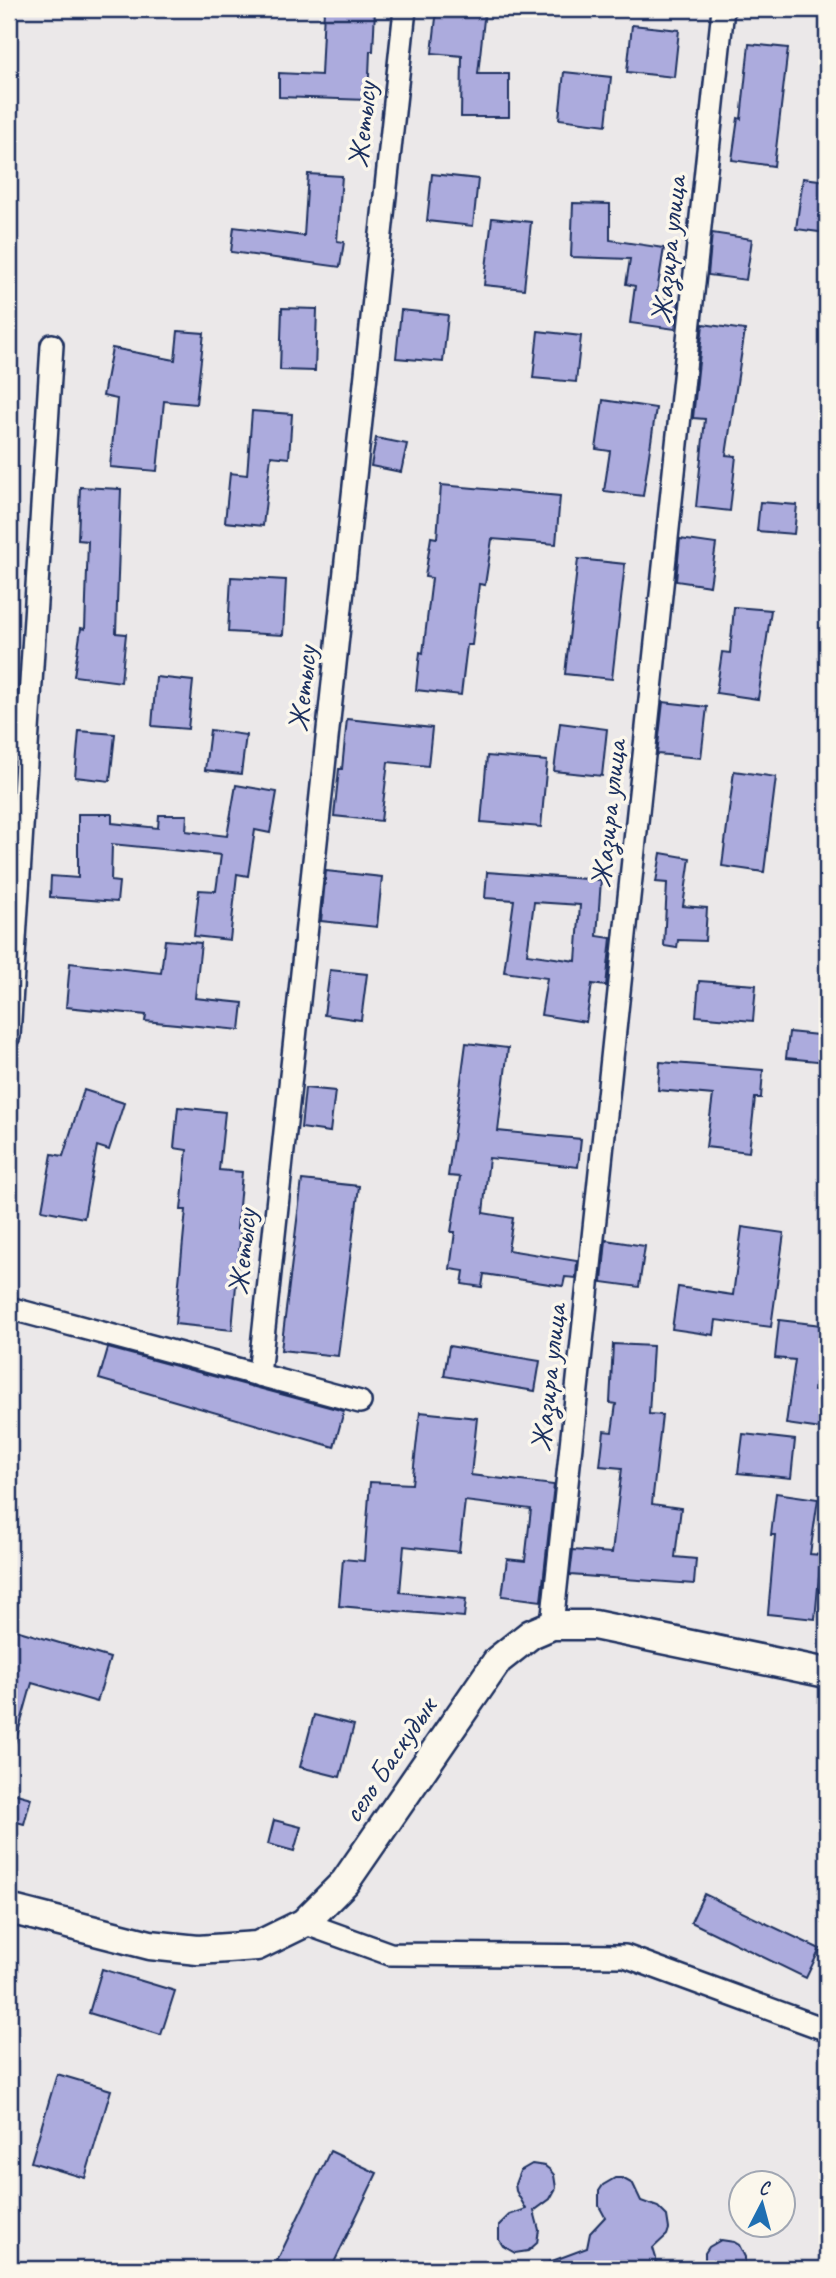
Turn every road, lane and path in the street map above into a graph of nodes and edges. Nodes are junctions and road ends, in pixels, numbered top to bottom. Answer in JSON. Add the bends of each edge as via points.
{"nodes":[{"id":1,"x":405,"y":9,"type":"edge"},
{"id":2,"x":723,"y":9,"type":"edge"},
{"id":3,"x":52,"y":345,"type":"dead end"},
{"id":4,"x":9,"y":1036,"type":"edge"},
{"id":5,"x":9,"y":1307,"type":"edge"},
{"id":6,"x":259,"y":1375,"type":"junction"},
{"id":7,"x":360,"y":1402,"type":"dead end"},
{"id":8,"x":552,"y":1626,"type":"junction"},
{"id":9,"x":827,"y":1673,"type":"edge"},
{"id":10,"x":9,"y":1909,"type":"edge"},
{"id":11,"x":304,"y":1923,"type":"junction"},
{"id":12,"x":827,"y":2030,"type":"edge"}],
"edges":[{"from":1,"to":6,"type":"street","name":"Жетысу"},
{"from":2,"to":8,"type":"street","name":"Жазира улица"},
{"from":3,"to":4,"type":"street"},
{"from":5,"to":6,"type":"street"},
{"from":6,"to":7,"type":"street"},
{"from":8,"to":9,"type":"street","name":"село Баскудык","via":[[594,1625]]},
{"from":8,"to":11,"type":"street","name":"село Баскудык","via":[[531,1634],[498,1660],[345,1882]]},
{"from":10,"to":11,"type":"street","name":"село Баскудык","via":[[150,1945],[198,1950],[257,1946]]},
{"from":11,"to":12,"type":"street","via":[[390,1954],[625,1956]]}]}
